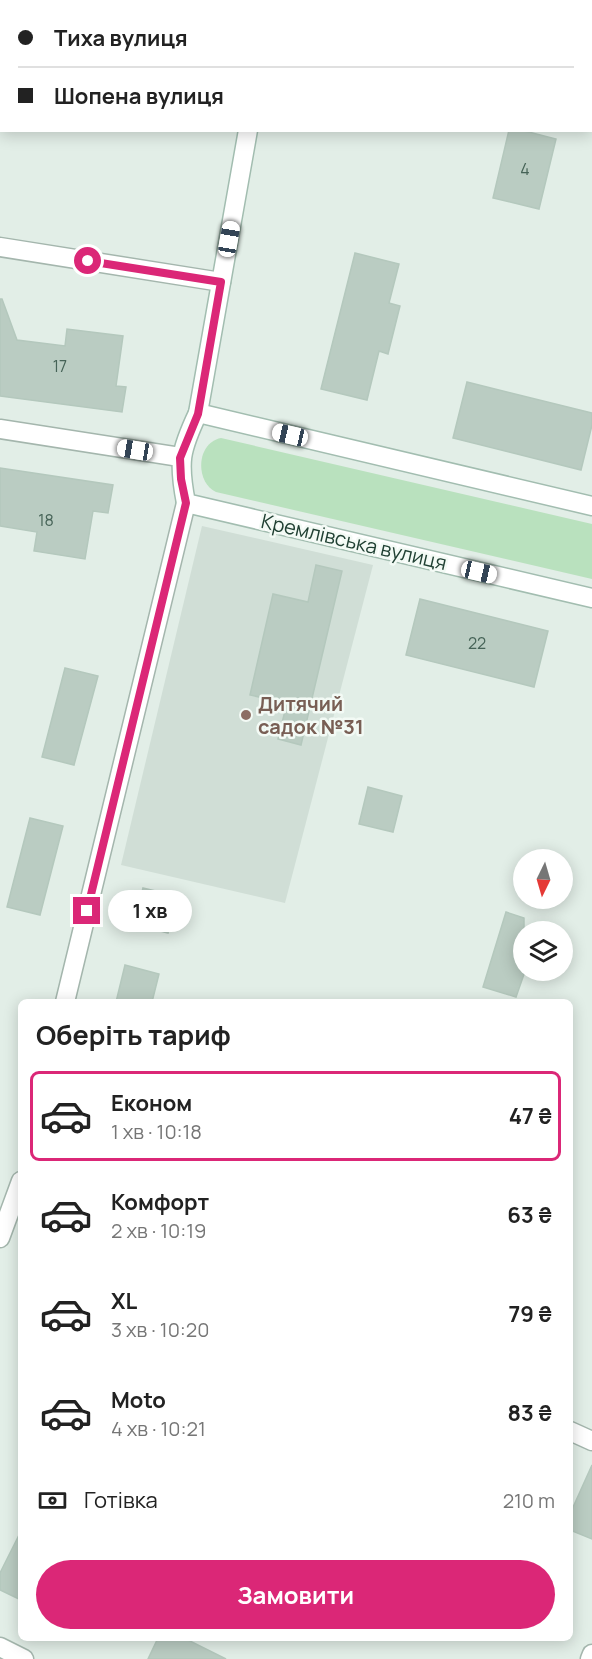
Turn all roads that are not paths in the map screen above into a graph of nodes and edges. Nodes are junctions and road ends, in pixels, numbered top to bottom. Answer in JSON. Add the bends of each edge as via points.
{"nodes":[{"id":1,"x":248,"y":132,"type":"edge"},
{"id":2,"x":0,"y":247,"type":"edge"},
{"id":3,"x":221,"y":282,"type":"junction"},
{"id":4,"x":198,"y":414,"type":"junction"},
{"id":5,"x":0,"y":429,"type":"edge"},
{"id":6,"x":180,"y":458,"type":"junction"},
{"id":7,"x":186,"y":503,"type":"junction"},
{"id":8,"x":592,"y":506,"type":"edge"},
{"id":9,"x":592,"y":598,"type":"edge"},
{"id":10,"x":66,"y":999,"type":"edge"},
{"id":11,"x":18,"y":1189,"type":"edge"},
{"id":12,"x":0,"y":1238,"type":"edge"},
{"id":13,"x":573,"y":1432,"type":"edge"},
{"id":14,"x":592,"y":1441,"type":"edge"},
{"id":15,"x":0,"y":1647,"type":"edge"},
{"id":16,"x":592,"y":1654,"type":"edge"},
{"id":17,"x":24,"y":1659,"type":"edge"},
{"id":18,"x":590,"y":1659,"type":"edge"}],
"edges":[{"from":1,"to":3,"type":"street"},
{"from":2,"to":3,"type":"street"},
{"from":3,"to":4,"type":"street"},
{"from":4,"to":6,"type":"street"},
{"from":4,"to":8,"type":"street"},
{"from":5,"to":6,"type":"street"},
{"from":6,"to":7,"type":"street"},
{"from":7,"to":9,"type":"street","name":"Кремлівська вулиця"},
{"from":7,"to":10,"type":"street"},
{"from":11,"to":12,"type":"street"},
{"from":13,"to":14,"type":"street"},
{"from":15,"to":17,"type":"street"},
{"from":16,"to":18,"type":"street"}]}
